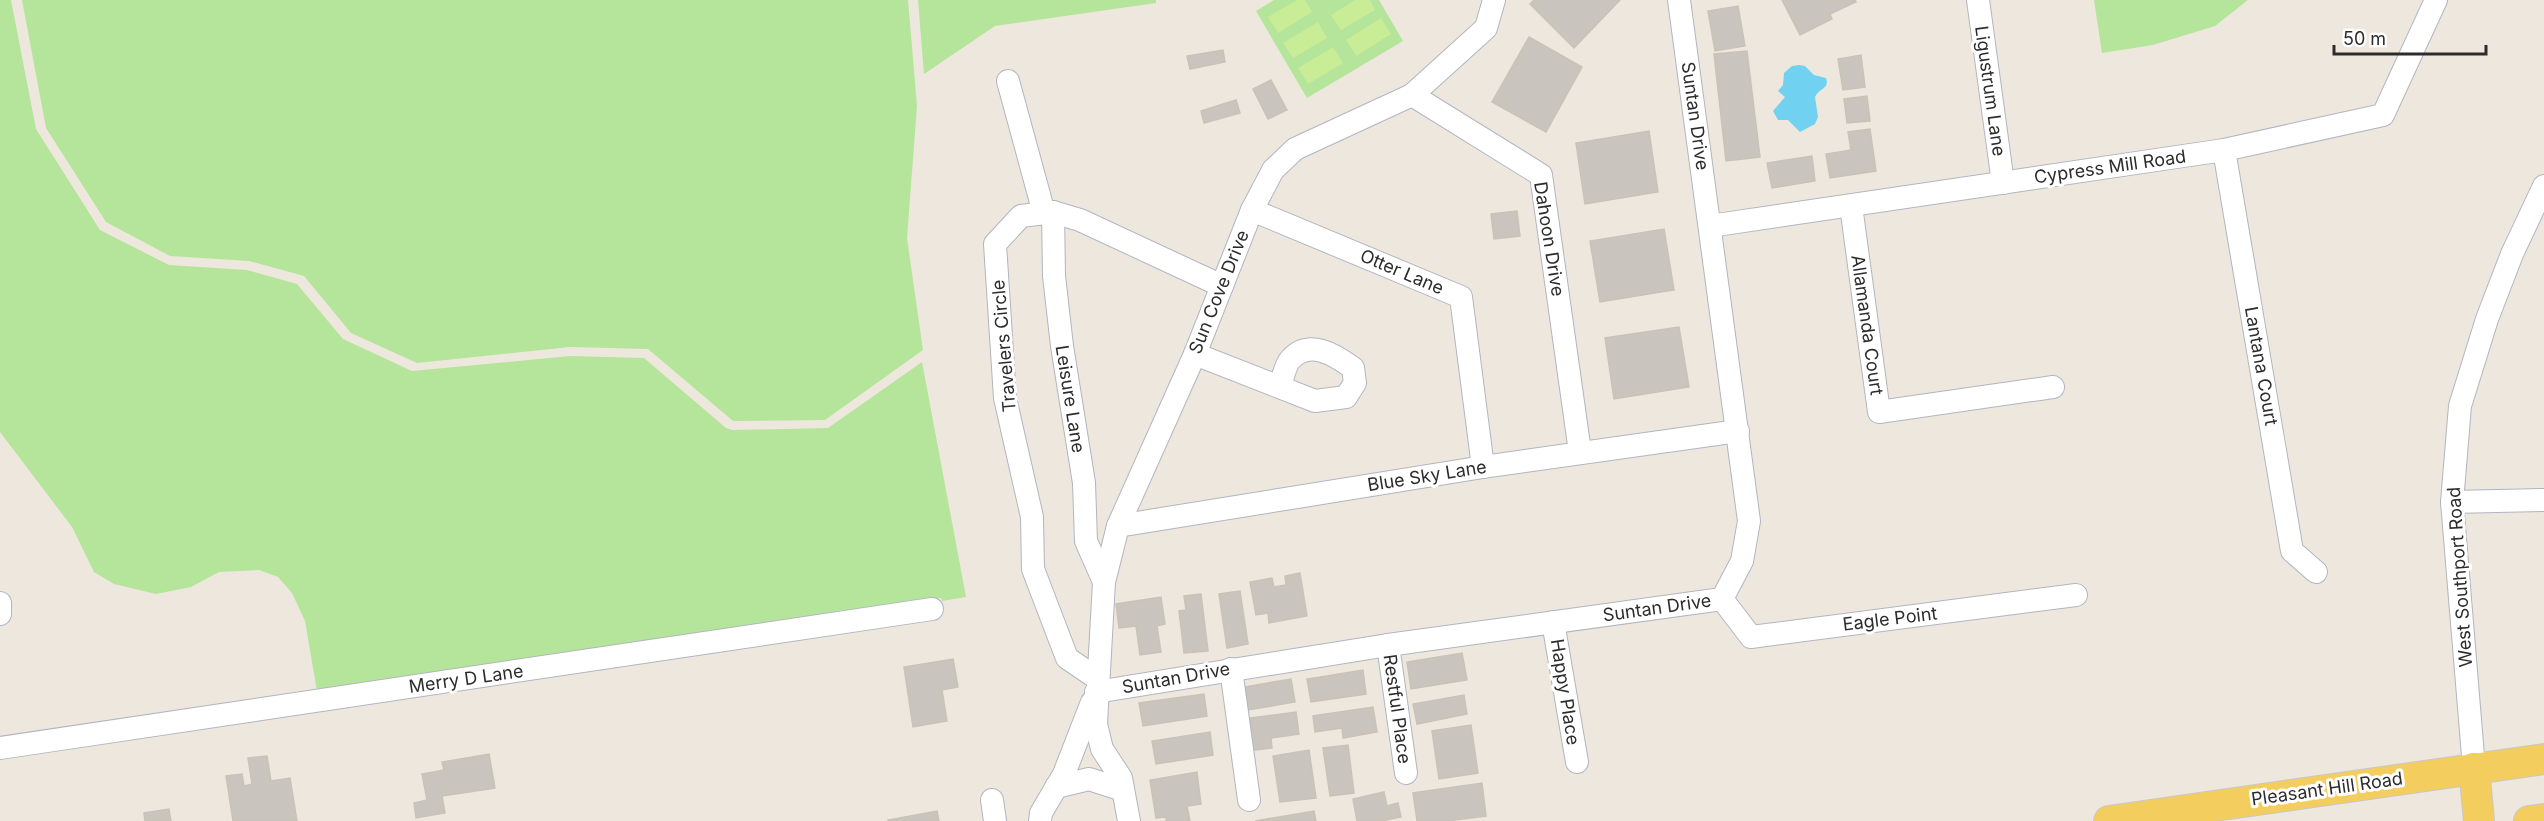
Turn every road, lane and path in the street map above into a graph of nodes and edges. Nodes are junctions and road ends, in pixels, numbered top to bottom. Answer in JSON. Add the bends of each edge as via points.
{"nodes":[{"id":1,"x":1494,"y":0,"type":"edge"},
{"id":2,"x":1679,"y":0,"type":"edge"},
{"id":3,"x":1978,"y":0,"type":"edge"},
{"id":4,"x":2436,"y":0,"type":"edge"},
{"id":5,"x":1008,"y":81,"type":"dead end"},
{"id":6,"x":1412,"y":95,"type":"junction"},
{"id":7,"x":2224,"y":150,"type":"junction"},
{"id":8,"x":2003,"y":183,"type":"junction"},
{"id":9,"x":2544,"y":186,"type":"edge"},
{"id":10,"x":1851,"y":206,"type":"junction"},
{"id":11,"x":1251,"y":210,"type":"junction"},
{"id":12,"x":1048,"y":212,"type":"junction"},
{"id":13,"x":1710,"y":226,"type":"junction"},
{"id":14,"x":1222,"y":286,"type":"junction"},
{"id":15,"x":1195,"y":354,"type":"junction"},
{"id":16,"x":1280,"y":386,"type":"dead end"},
{"id":17,"x":2053,"y":387,"type":"dead end"},
{"id":18,"x":1738,"y":431,"type":"junction"},
{"id":19,"x":1580,"y":452,"type":"junction"},
{"id":20,"x":1483,"y":467,"type":"junction"},
{"id":21,"x":2544,"y":500,"type":"edge"},
{"id":22,"x":2452,"y":502,"type":"junction"},
{"id":23,"x":1118,"y":526,"type":"junction"},
{"id":24,"x":2316,"y":572,"type":"dead end"},
{"id":25,"x":1104,"y":582,"type":"junction"},
{"id":26,"x":2076,"y":596,"type":"dead end"},
{"id":27,"x":1722,"y":598,"type":"junction"},
{"id":28,"x":0,"y":603,"type":"edge"},
{"id":29,"x":932,"y":609,"type":"dead end"},
{"id":30,"x":0,"y":614,"type":"edge"},
{"id":31,"x":1553,"y":622,"type":"junction"},
{"id":32,"x":1388,"y":645,"type":"junction"},
{"id":33,"x":1231,"y":669,"type":"junction"},
{"id":34,"x":1097,"y":686,"type":"junction"},
{"id":35,"x":0,"y":748,"type":"edge"},
{"id":36,"x":2544,"y":759,"type":"edge"},
{"id":37,"x":1577,"y":762,"type":"dead end"},
{"id":38,"x":2474,"y":768,"type":"junction"},
{"id":39,"x":1406,"y":773,"type":"dead end"},
{"id":40,"x":1056,"y":787,"type":"junction"},
{"id":41,"x":1123,"y":790,"type":"junction"},
{"id":42,"x":1249,"y":800,"type":"dead end"},
{"id":43,"x":2544,"y":819,"type":"edge"},
{"id":44,"x":1040,"y":821,"type":"edge"},
{"id":45,"x":1129,"y":821,"type":"edge"},
{"id":46,"x":2109,"y":821,"type":"edge"},
{"id":47,"x":2479,"y":821,"type":"edge"},
{"id":48,"x":2529,"y":821,"type":"edge"}],
"edges":[{"from":1,"to":6,"type":"street","name":"Sun Cove Drive","via":[[1486,28]]},
{"from":2,"to":13,"type":"street","name":"Suntan Drive"},
{"from":3,"to":8,"type":"street","name":"Ligustrum Lane"},
{"from":4,"to":7,"type":"street","name":"Cypress Mill Road","via":[[2383,115]]},
{"from":5,"to":12,"type":"street","name":"Leisure Lane"},
{"from":6,"to":11,"type":"street","name":"Sun Cove Drive","via":[[1295,149],[1273,170]]},
{"from":6,"to":19,"type":"street","name":"Dahoon Drive","via":[[1541,175]]},
{"from":7,"to":8,"type":"street","name":"Cypress Mill Road"},
{"from":7,"to":24,"type":"street","name":"Lantana Court","via":[[2292,551]]},
{"from":8,"to":10,"type":"street","name":"Cypress Mill Road"},
{"from":9,"to":22,"type":"street","name":"West Southport Road","via":[[2487,319],[2460,406]]},
{"from":10,"to":13,"type":"street","name":"Cypress Mill Road"},
{"from":10,"to":17,"type":"street","name":"Allamanda Court","via":[[1879,412]]},
{"from":11,"to":14,"type":"street","name":"Sun Cove Drive"},
{"from":11,"to":20,"type":"street","name":"Otter Lane","via":[[1461,297]]},
{"from":12,"to":14,"type":"street","via":[[1080,220]]},
{"from":12,"to":25,"type":"street","name":"Leisure Lane","via":[[1084,483],[1086,541]]},
{"from":12,"to":34,"type":"street","name":"Travelers Circle","via":[[1021,216],[995,244],[1005,398],[1032,517],[1033,569],[1067,658]]},
{"from":13,"to":18,"type":"street","name":"Suntan Drive"},
{"from":14,"to":15,"type":"street","name":"Sun Cove Drive"},
{"from":15,"to":16,"type":"street"},
{"from":15,"to":23,"type":"street","name":"Sun Cove Drive"},
{"from":18,"to":19,"type":"street","name":"Blue Sky Lane"},
{"from":18,"to":27,"type":"street","name":"Suntan Drive","via":[[1749,520],[1742,561]]},
{"from":19,"to":20,"type":"street","name":"Blue Sky Lane"},
{"from":20,"to":23,"type":"street","name":"Blue Sky Lane"},
{"from":21,"to":22,"type":"street"},
{"from":22,"to":38,"type":"street","name":"West Southport Road"},
{"from":23,"to":25,"type":"street","name":"Sun Cove Drive"},
{"from":25,"to":34,"type":"street","name":"Sun Cove Drive"},
{"from":26,"to":27,"type":"street","name":"Eagle Point","via":[[1751,637]]},
{"from":27,"to":31,"type":"street","name":"Suntan Drive"},
{"from":28,"to":30,"type":"street"},
{"from":29,"to":35,"type":"street","name":"Merry D Lane"},
{"from":31,"to":32,"type":"street","name":"Suntan Drive"},
{"from":31,"to":37,"type":"street","name":"Happy Place"},
{"from":32,"to":33,"type":"street","name":"Suntan Drive"},
{"from":32,"to":39,"type":"street","name":"Restful Place"},
{"from":33,"to":34,"type":"street","name":"Suntan Drive"},
{"from":33,"to":42,"type":"street"},
{"from":34,"to":40,"type":"street","name":"Sun Cove Drive"},
{"from":34,"to":41,"type":"street","name":"Sun Cove Drive","via":[[1096,724],[1102,749],[1121,778]]},
{"from":36,"to":38,"type":"main road","name":"Pleasant Hill Road"},
{"from":38,"to":46,"type":"main road","name":"Pleasant Hill Road"},
{"from":38,"to":47,"type":"main road"},
{"from":40,"to":41,"type":"street","via":[[1089,779]]},
{"from":40,"to":44,"type":"street","name":"Sun Cove Drive"},
{"from":41,"to":45,"type":"street","name":"Sun Cove Drive"},
{"from":43,"to":48,"type":"main road"}]}
